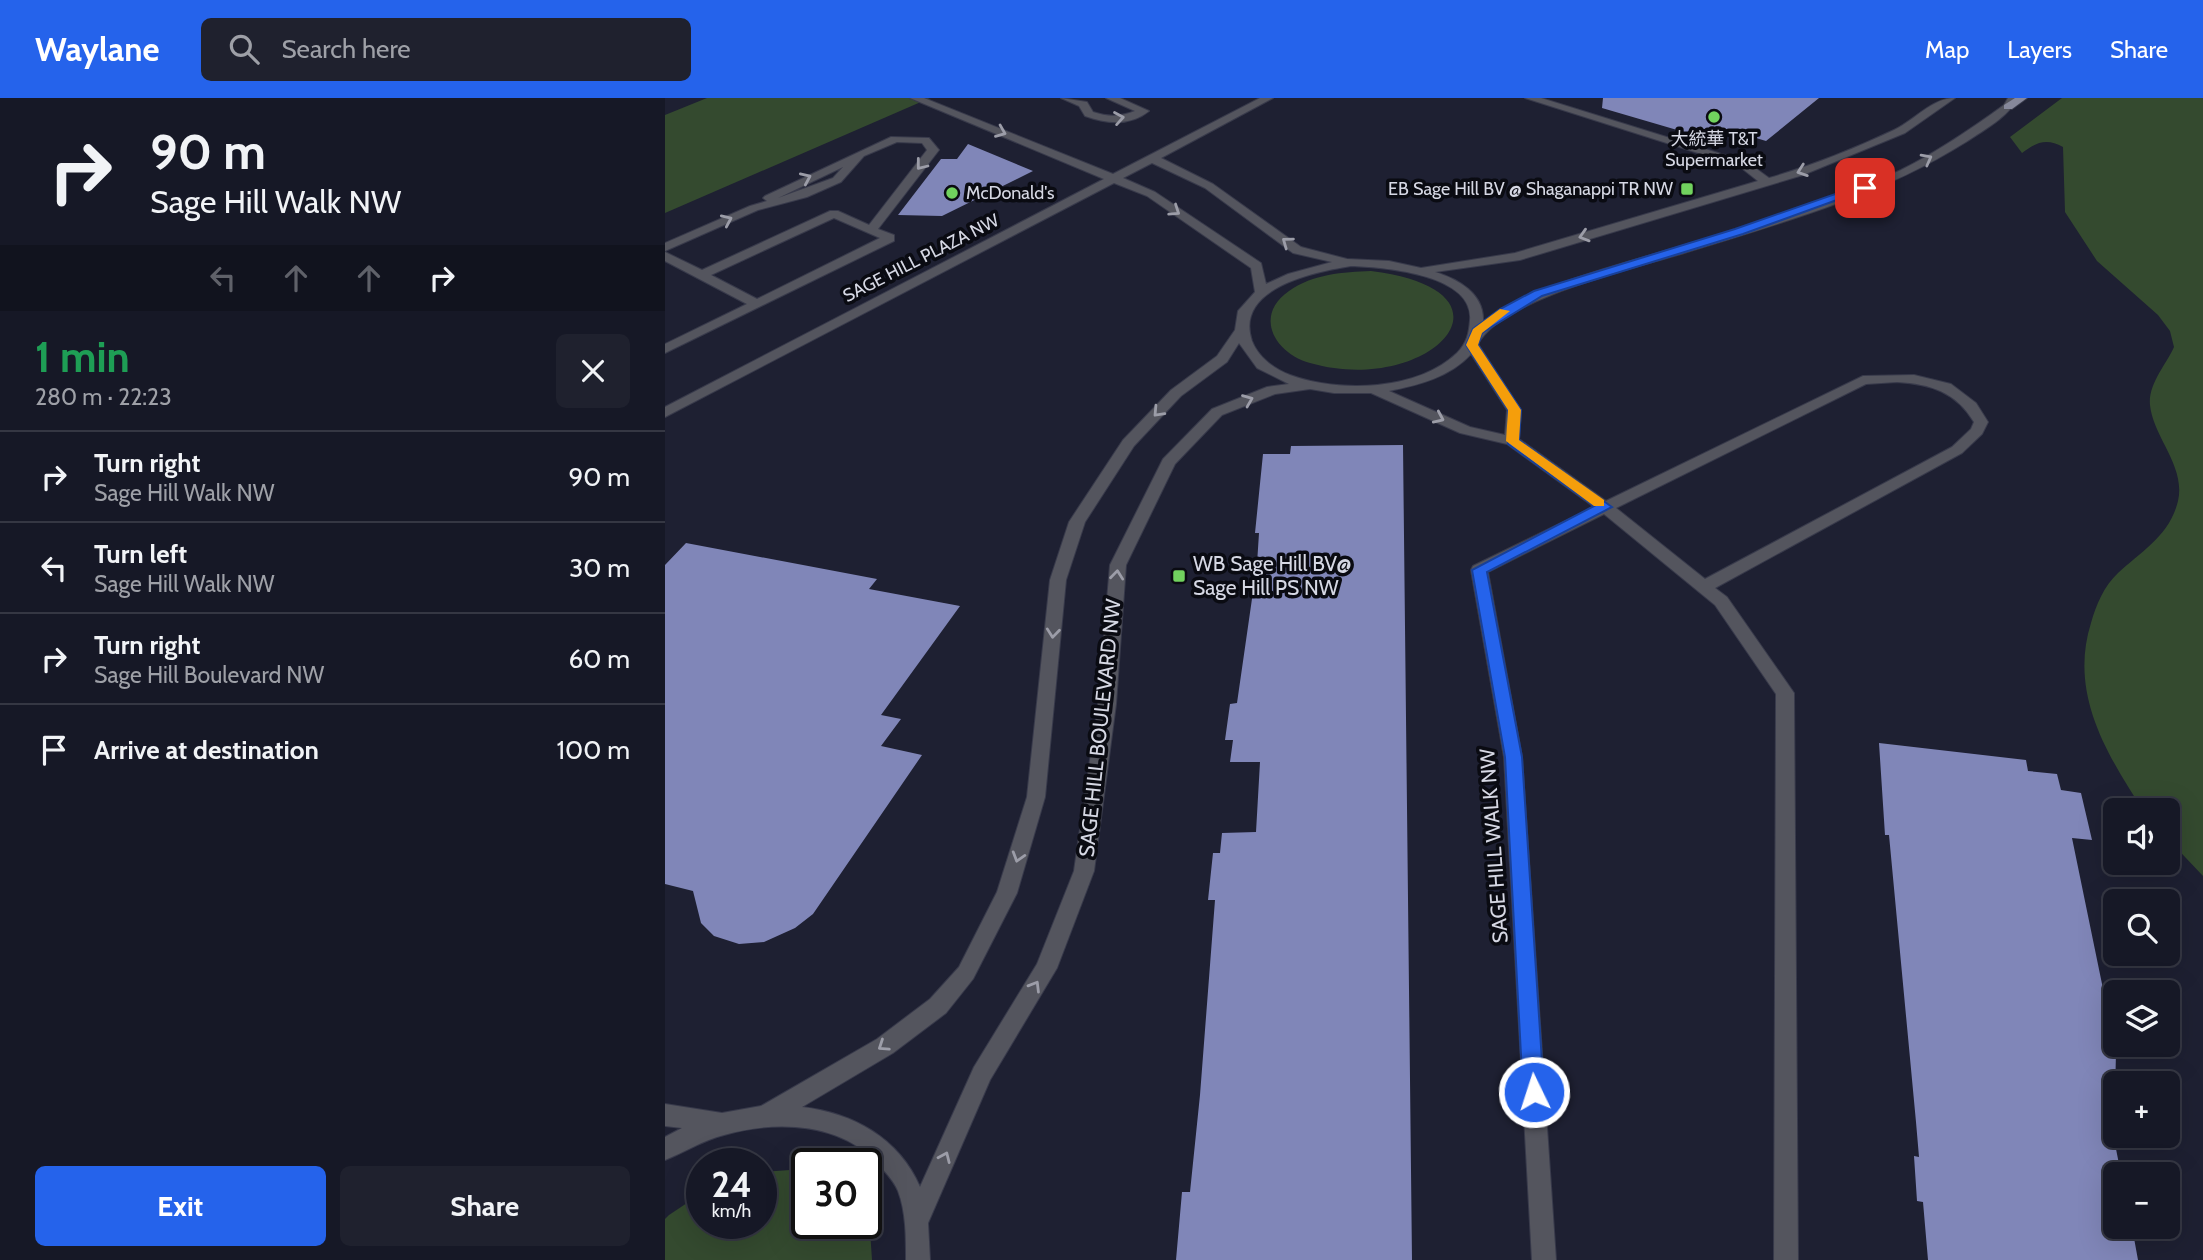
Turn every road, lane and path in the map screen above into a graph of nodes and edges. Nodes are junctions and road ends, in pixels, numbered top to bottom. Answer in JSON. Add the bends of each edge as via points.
{"nodes":[{"id":1,"x":915,"y":98,"type":"edge"},
{"id":2,"x":1066,"y":98,"type":"edge"},
{"id":3,"x":1111,"y":98,"type":"edge"},
{"id":4,"x":1268,"y":98,"type":"edge"},
{"id":5,"x":1530,"y":98,"type":"edge"},
{"id":6,"x":1950,"y":98,"type":"edge"},
{"id":7,"x":2022,"y":98,"type":"edge"},
{"id":8,"x":2010,"y":102,"type":"edge"},
{"id":9,"x":1153,"y":159,"type":"junction"},
{"id":10,"x":1116,"y":178,"type":"junction"},
{"id":11,"x":1766,"y":182,"type":"junction"},
{"id":12,"x":871,"y":230,"type":"junction"},
{"id":13,"x":665,"y":247,"type":"edge"},
{"id":14,"x":665,"y":257,"type":"edge"},
{"id":15,"x":1351,"y":262,"type":"junction"},
{"id":16,"x":1422,"y":270,"type":"junction"},
{"id":17,"x":701,"y":275,"type":"junction"},
{"id":18,"x":1261,"y":292,"type":"junction"},
{"id":19,"x":757,"y":304,"type":"junction"},
{"id":20,"x":1241,"y":331,"type":"junction"},
{"id":21,"x":1475,"y":338,"type":"junction"},
{"id":22,"x":665,"y":349,"type":"edge"},
{"id":23,"x":1311,"y":385,"type":"junction"},
{"id":24,"x":1376,"y":390,"type":"junction"},
{"id":25,"x":665,"y":413,"type":"edge"},
{"id":26,"x":1513,"y":441,"type":"junction"},
{"id":27,"x":1605,"y":507,"type":"junction"},
{"id":28,"x":1705,"y":586,"type":"junction"},
{"id":29,"x":665,"y":1115,"type":"edge"},
{"id":30,"x":767,"y":1115,"type":"junction"},
{"id":31,"x":722,"y":1124,"type":"junction"},
{"id":32,"x":665,"y":1149,"type":"edge"},
{"id":33,"x":918,"y":1219,"type":"junction"},
{"id":34,"x":918,"y":1260,"type":"edge"},
{"id":35,"x":1544,"y":1260,"type":"edge"},
{"id":36,"x":1786,"y":1260,"type":"edge"}],
"edges":[{"from":1,"to":10,"type":"street","one_way":true},
{"from":2,"to":3,"type":"street","one_way":true,"via":[[1083,104],[1089,114],[1103,120],[1144,111]]},
{"from":4,"to":9,"type":"street","name":"SAGE HILL PLAZA NW"},
{"from":5,"to":11,"type":"street","via":[[1743,164]]},
{"from":6,"to":11,"type":"street","one_way":true,"via":[[1901,131]]},
{"from":7,"to":8,"type":"main road"},
{"from":21,"to":8,"type":"street","one_way":true,"via":[[1504,311],[1538,293],[1739,232],[1890,179],[1959,143]]},
{"from":9,"to":10,"type":"street","name":"SAGE HILL PLAZA NW"},
{"from":15,"to":9,"type":"street","one_way":true,"via":[[1297,250],[1209,186]]},
{"from":10,"to":18,"type":"street","one_way":true,"via":[[1151,194],[1257,266]]},
{"from":10,"to":25,"type":"street","name":"SAGE HILL PLAZA NW"},
{"from":11,"to":16,"type":"street","one_way":true,"via":[[1516,257]]},
{"from":13,"to":12,"type":"street","one_way":true,"via":[[754,208],[837,180],[860,154],[895,139],[925,139],[933,150]]},
{"from":12,"to":17,"type":"street","via":[[834,214]]},
{"from":12,"to":19,"type":"street","via":[[890,238]]},
{"from":14,"to":17,"type":"street"},
{"from":15,"to":16,"type":"street","via":[[1386,262]]},
{"from":15,"to":18,"type":"street","via":[[1296,274]]},
{"from":16,"to":21,"type":"street","via":[[1452,283],[1472,301],[1479,323]]},
{"from":17,"to":19,"type":"street"},
{"from":18,"to":20,"type":"street","via":[[1246,310]]},
{"from":19,"to":22,"type":"street"},
{"from":20,"to":23,"type":"street","via":[[1248,350],[1267,368]]},
{"from":20,"to":30,"type":"street","one_way":true,"via":[[1222,359],[1176,393],[1128,443],[1077,522],[1058,580],[1036,797],[1007,893],[966,973],[938,1006],[885,1046]]},
{"from":21,"to":24,"type":"street","via":[[1451,366],[1418,381]]},
{"from":21,"to":26,"type":"street","via":[[1514,410]]},
{"from":23,"to":24,"type":"street"},
{"from":33,"to":23,"type":"street","name":"SAGE HILL BOULEVARD NW","one_way":true,"via":[[982,1074],[1046,968],[1084,871],[1107,704],[1118,565],[1168,462],[1217,412],[1272,390]]},
{"from":24,"to":26,"type":"street","one_way":true,"via":[[1465,430]]},
{"from":26,"to":27,"type":"street"},
{"from":27,"to":28,"type":"street"},
{"from":27,"to":28,"type":"street","via":[[1863,380],[1919,377],[1944,386],[1975,408],[1981,422],[1957,450]]},
{"from":27,"to":35,"type":"street","name":"SAGE HILL WALK NW","via":[[1479,570],[1513,757]]},
{"from":28,"to":36,"type":"street","via":[[1721,601],[1785,693]]},
{"from":29,"to":31,"type":"street"},
{"from":30,"to":31,"type":"street"},
{"from":30,"to":33,"type":"street","via":[[821,1119],[866,1138],[900,1172]]},
{"from":31,"to":32,"type":"street"},
{"from":33,"to":34,"type":"street"}]}
